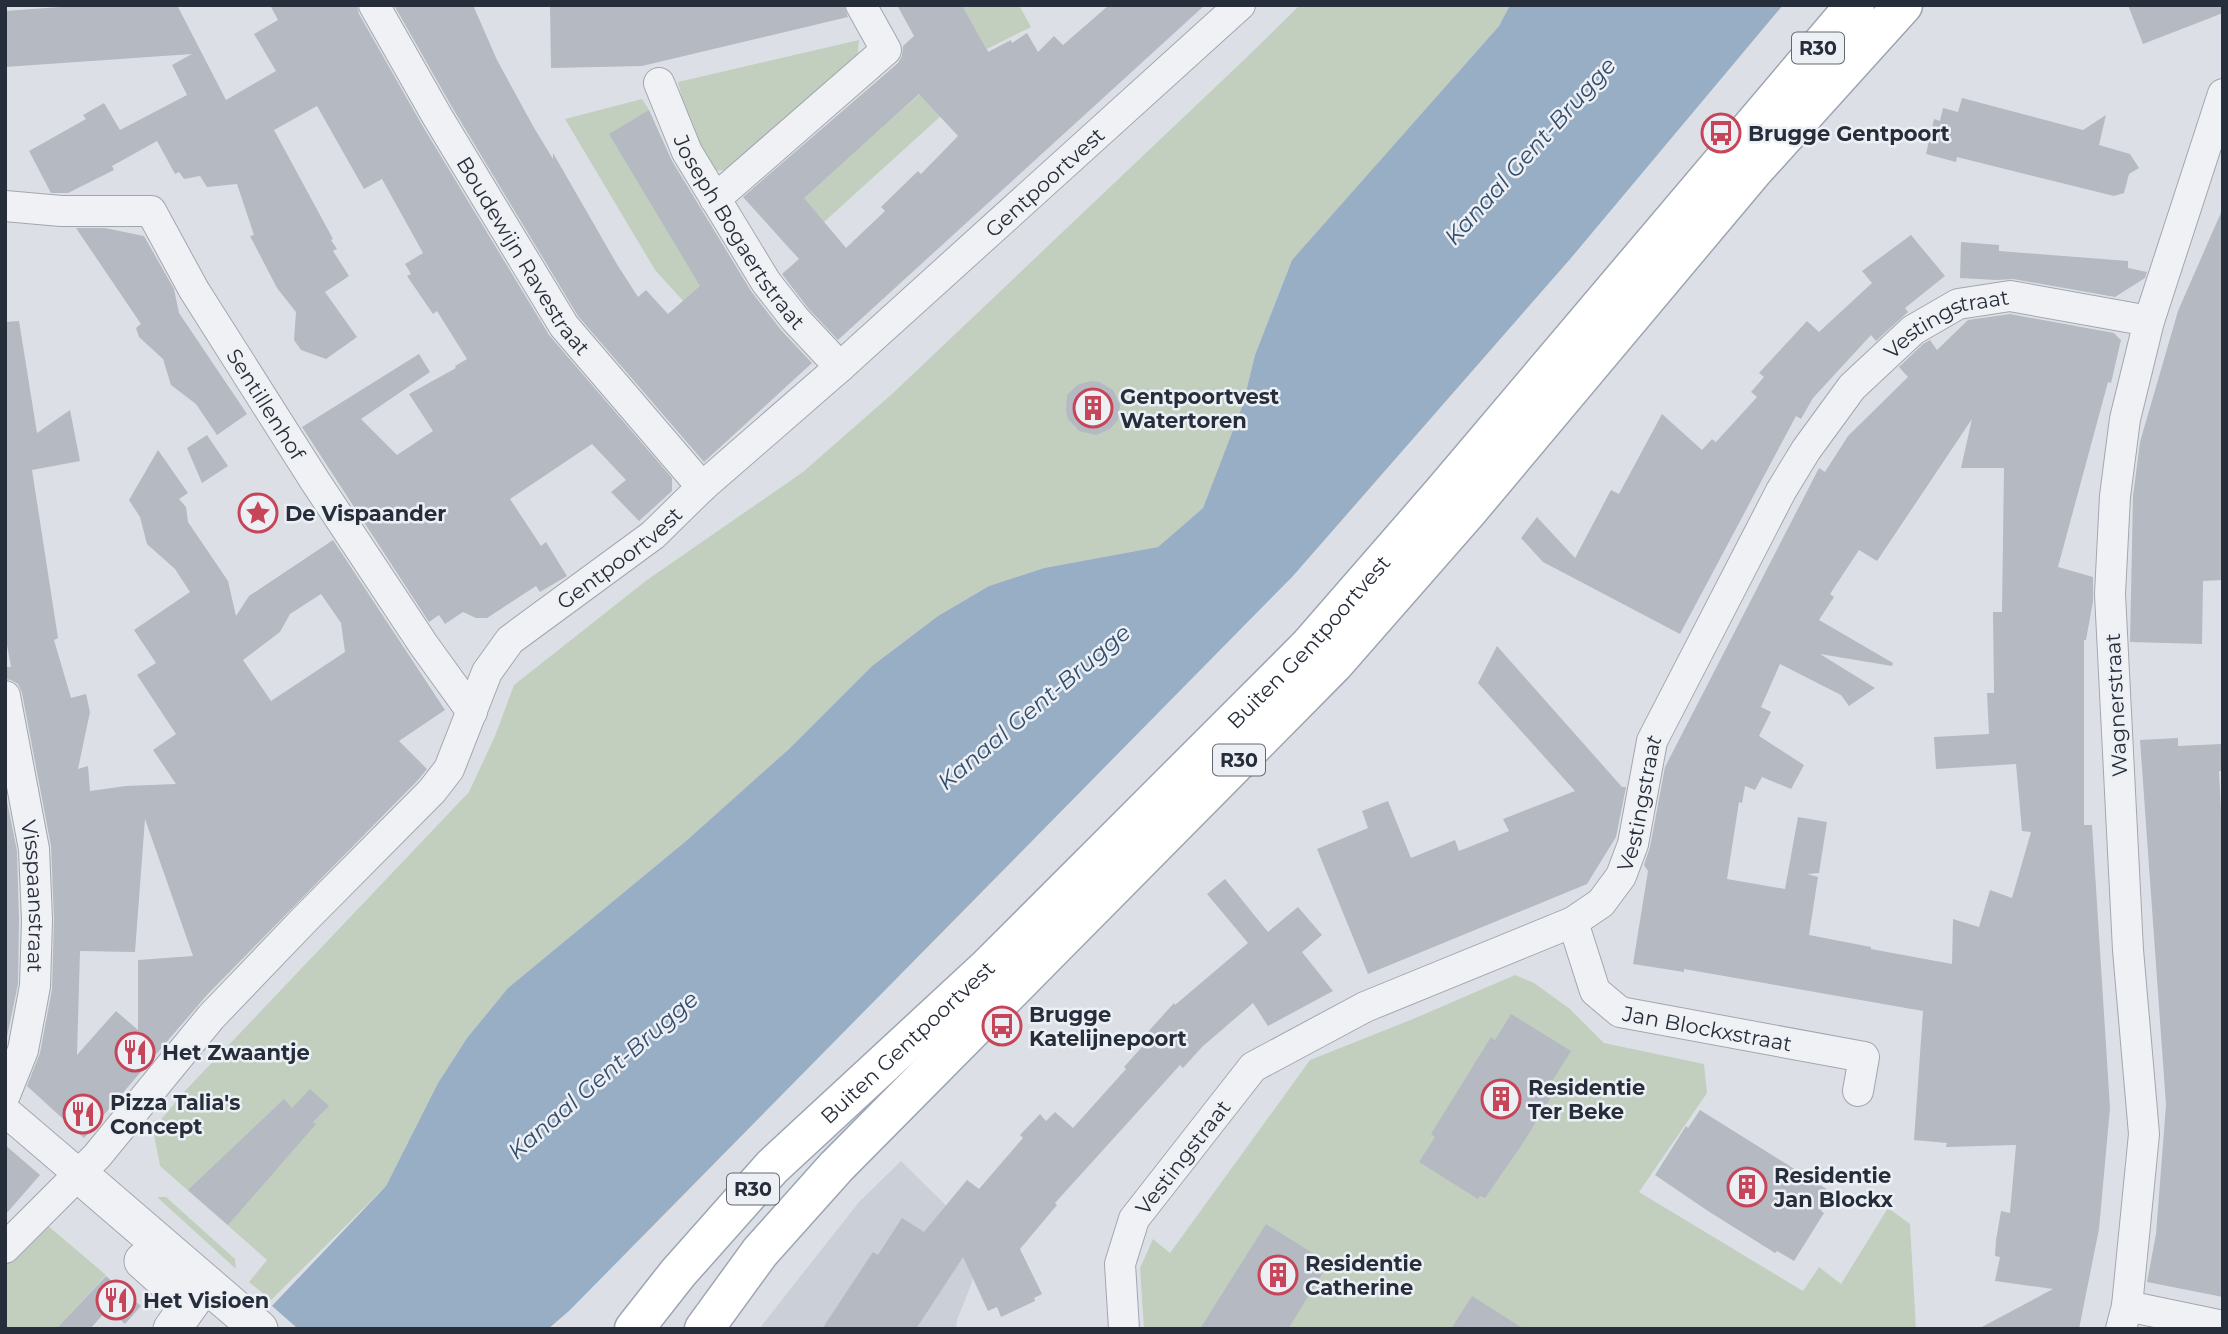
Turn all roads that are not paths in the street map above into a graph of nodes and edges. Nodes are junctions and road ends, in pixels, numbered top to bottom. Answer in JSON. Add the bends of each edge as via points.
{"nodes":[{"id":1,"x":374,"y":5,"type":"edge"},
{"id":2,"x":861,"y":5,"type":"edge"},
{"id":3,"x":1240,"y":5,"type":"edge"},
{"id":4,"x":1855,"y":5,"type":"edge"},
{"id":5,"x":1903,"y":5,"type":"edge"},
{"id":6,"x":659,"y":83,"type":"dead end"},
{"id":7,"x":2223,"y":94,"type":"edge"},
{"id":8,"x":715,"y":199,"type":"junction"},
{"id":9,"x":5,"y":206,"type":"edge"},
{"id":10,"x":2149,"y":321,"type":"junction"},
{"id":11,"x":840,"y":367,"type":"junction"},
{"id":12,"x":702,"y":487,"type":"junction"},
{"id":13,"x":5,"y":696,"type":"edge"},
{"id":14,"x":472,"y":712,"type":"junction"},
{"id":15,"x":1573,"y":922,"type":"junction"},
{"id":16,"x":1858,"y":1091,"type":"dead end"},
{"id":17,"x":5,"y":1095,"type":"edge"},
{"id":18,"x":5,"y":1111,"type":"edge"},
{"id":19,"x":80,"y":1175,"type":"junction"},
{"id":20,"x":5,"y":1248,"type":"edge"},
{"id":21,"x":190,"y":1305,"type":"edge"},
{"id":22,"x":2124,"y":1317,"type":"edge"},
{"id":23,"x":256,"y":1326,"type":"edge"},
{"id":24,"x":2223,"y":1326,"type":"edge"},
{"id":25,"x":634,"y":1329,"type":"edge"},
{"id":26,"x":704,"y":1329,"type":"edge"},
{"id":27,"x":1124,"y":1329,"type":"edge"}],
"edges":[{"from":1,"to":12,"type":"street","name":"Boudewijn Ravestraat","via":[[564,326]]},
{"from":2,"to":8,"type":"street","via":[[886,50]]},
{"from":3,"to":11,"type":"street","name":"Gentpoortvest"},
{"from":4,"to":25,"type":"main road","name":"Buiten Gentpoortvest","number":"R30","via":[[1309,646],[987,968],[772,1167]]},
{"from":5,"to":26,"type":"main road","name":"Buiten Gentpoortvest","number":"R30","via":[[1753,171],[1334,664],[836,1167],[760,1252]]},
{"from":6,"to":8,"type":"street","name":"Joseph Bogaertstraat","via":[[687,152]]},
{"from":7,"to":10,"type":"street","name":"Wagnerstraat"},
{"from":8,"to":11,"type":"street","name":"Joseph Bogaertstraat","via":[[772,290]]},
{"from":9,"to":14,"type":"street","name":"Sentillenhof","via":[[151,211],[194,290],[309,471]]},
{"from":10,"to":15,"type":"street","name":"Vestingstraat","via":[[2010,296],[1958,304],[1913,330],[1852,387],[1781,491],[1652,741],[1633,844],[1621,876],[1601,903]]},
{"from":10,"to":22,"type":"street","name":"Wagnerstraat","via":[[2125,419],[2110,594],[2127,950],[2144,1134]]},
{"from":11,"to":12,"type":"street","name":"Gentpoortvest"},
{"from":12,"to":14,"type":"street","name":"Gentpoortvest","via":[[653,536],[510,640],[487,672]]},
{"from":13,"to":17,"type":"street","name":"Visspaanstraat","via":[[34,849],[37,920],[35,986],[23,1050]]},
{"from":14,"to":19,"type":"street","name":"Gentpoortvest","via":[[449,769],[432,791],[211,1017]]},
{"from":15,"to":16,"type":"street","name":"Jan Blockxstraat","via":[[1595,991],[1620,1012],[1864,1058]]},
{"from":15,"to":27,"type":"street","name":"Vestingstraat","via":[[1365,1007],[1253,1067],[1134,1219],[1120,1264]]},
{"from":18,"to":19,"type":"street"},
{"from":19,"to":20,"type":"street","name":"Gentpoortvest"},
{"from":19,"to":21,"type":"street","via":[[116,1206],[115,1236]]},
{"from":21,"to":23,"type":"street"},
{"from":22,"to":24,"type":"street"}]}
